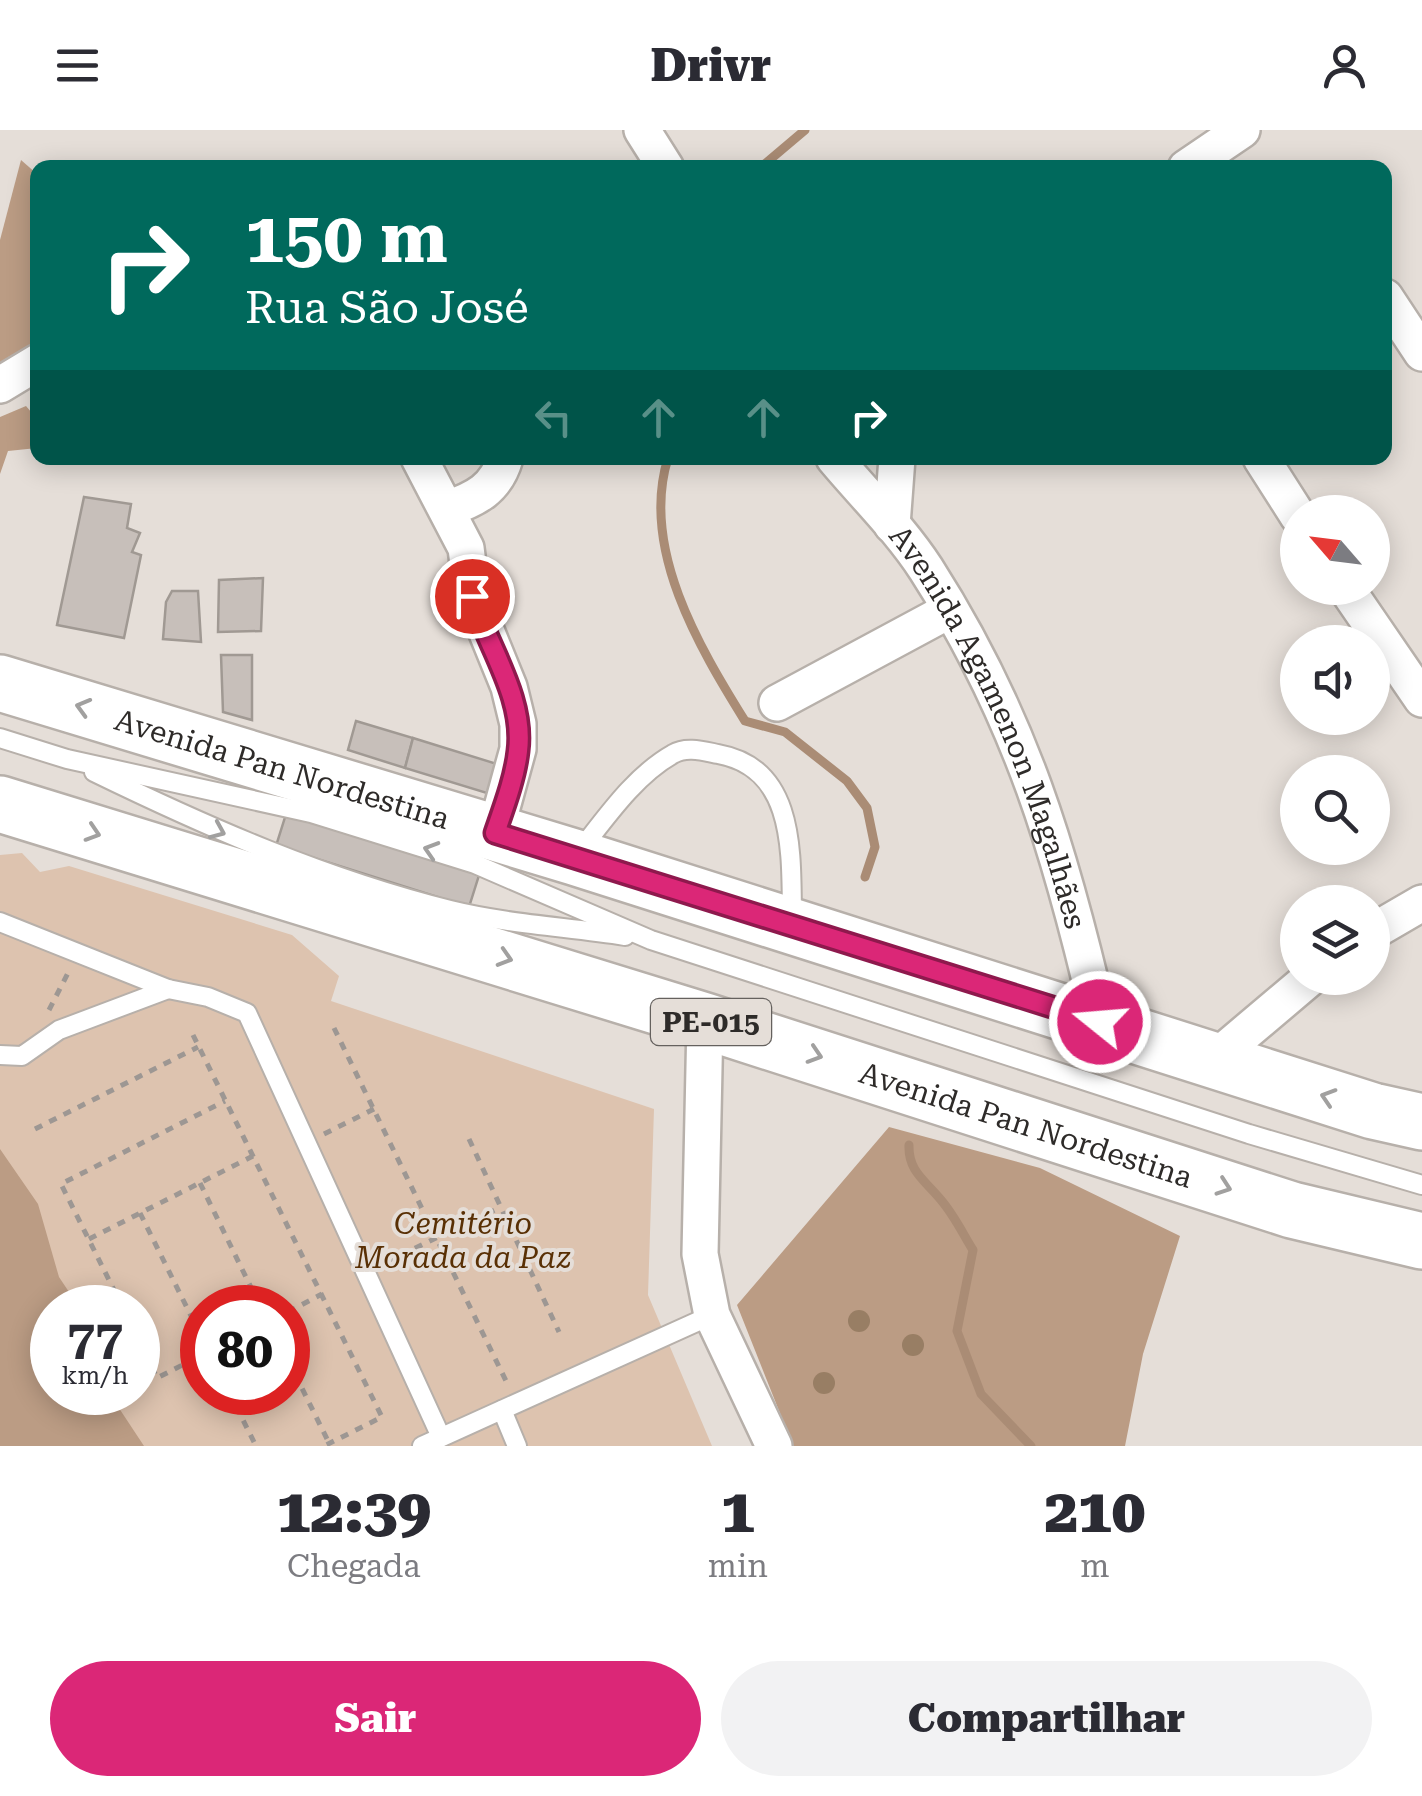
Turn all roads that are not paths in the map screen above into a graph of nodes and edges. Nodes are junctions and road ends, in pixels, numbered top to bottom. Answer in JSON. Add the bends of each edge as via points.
{"nodes":[{"id":1,"x":642,"y":130,"type":"edge"},
{"id":2,"x":1242,"y":130,"type":"edge"},
{"id":3,"x":661,"y":160,"type":"edge"},
{"id":4,"x":1198,"y":160,"type":"edge"},
{"id":5,"x":1392,"y":308,"type":"edge"},
{"id":6,"x":1422,"y":353,"type":"edge"},
{"id":7,"x":30,"y":367,"type":"edge"},
{"id":8,"x":0,"y":385,"type":"edge"},
{"id":9,"x":423,"y":465,"type":"edge"},
{"id":10,"x":502,"y":465,"type":"edge"},
{"id":11,"x":840,"y":465,"type":"edge"},
{"id":12,"x":896,"y":465,"type":"edge"},
{"id":13,"x":1266,"y":465,"type":"edge"},
{"id":14,"x":1285,"y":495,"type":"edge"},
{"id":15,"x":447,"y":509,"type":"junction"},
{"id":16,"x":892,"y":525,"type":"junction"},
{"id":17,"x":1358,"y":605,"type":"edge"},
{"id":18,"x":950,"y":610,"type":"junction"},
{"id":19,"x":0,"y":682,"type":"edge"},
{"id":20,"x":1422,"y":699,"type":"edge"},
{"id":21,"x":777,"y":703,"type":"dead end"},
{"id":22,"x":0,"y":738,"type":"edge"},
{"id":23,"x":67,"y":759,"type":"junction"},
{"id":24,"x":0,"y":804,"type":"edge"},
{"id":25,"x":495,"y":833,"type":"junction"},
{"id":26,"x":574,"y":857,"type":"junction"},
{"id":27,"x":1422,"y":903,"type":"edge"},
{"id":28,"x":0,"y":922,"type":"edge"},
{"id":29,"x":1390,"y":922,"type":"edge"},
{"id":30,"x":792,"y":927,"type":"junction"},
{"id":31,"x":651,"y":940,"type":"junction"},
{"id":32,"x":168,"y":989,"type":"junction"},
{"id":33,"x":1290,"y":995,"type":"edge"},
{"id":34,"x":706,"y":1020,"type":"junction"},
{"id":35,"x":1100,"y":1022,"type":"junction"},
{"id":36,"x":0,"y":1055,"type":"edge"},
{"id":37,"x":1214,"y":1060,"type":"junction"},
{"id":38,"x":1422,"y":1122,"type":"edge"},
{"id":39,"x":1422,"y":1185,"type":"edge"},
{"id":40,"x":1422,"y":1242,"type":"edge"},
{"id":41,"x":712,"y":1315,"type":"junction"},
{"id":42,"x":510,"y":1406,"type":"junction"},
{"id":43,"x":441,"y":1437,"type":"junction"},
{"id":44,"x":422,"y":1446,"type":"edge"},
{"id":45,"x":517,"y":1446,"type":"edge"},
{"id":46,"x":774,"y":1446,"type":"edge"}],
"edges":[{"from":1,"to":3,"type":"street"},
{"from":2,"to":4,"type":"street"},
{"from":5,"to":6,"type":"street"},
{"from":7,"to":8,"type":"street"},
{"from":9,"to":15,"type":"street"},
{"from":10,"to":15,"type":"street","via":[[488,490]]},
{"from":11,"to":16,"type":"street","name":"Avenida Agamenon Magalhães"},
{"from":12,"to":16,"type":"street"},
{"from":13,"to":14,"type":"street"},
{"from":15,"to":25,"type":"street","via":[[466,548],[472,596],[518,724],[518,749]]},
{"from":16,"to":18,"type":"street","name":"Avenida Agamenon Magalhães"},
{"from":17,"to":20,"type":"street"},
{"from":18,"to":21,"type":"street"},
{"from":18,"to":35,"type":"street","name":"Avenida Agamenon Magalhães","via":[[1022,747],[1078,920]]},
{"from":25,"to":19,"type":"highway","name":"Avenida Pan Nordestina","one_way":true},
{"from":22,"to":23,"type":"lane"},
{"from":31,"to":23,"type":"lane","one_way":true,"via":[[475,864],[311,813]]},
{"from":23,"to":31,"type":"lane","one_way":true,"via":[[229,837],[452,910]]},
{"from":24,"to":34,"type":"highway","name":"Avenida Pan Nordestina","number":"PE-015","one_way":true},
{"from":25,"to":26,"type":"highway","name":"Avenida Pan Nordestina"},
{"from":26,"to":30,"type":"highway","name":"Avenida Pan Nordestina"},
{"from":26,"to":30,"type":"lane","via":[[618,802],[675,752],[735,757],[764,776],[782,808]]},
{"from":27,"to":29,"type":"street"},
{"from":28,"to":32,"type":"lane"},
{"from":30,"to":35,"type":"highway","name":"Avenida Pan Nordestina"},
{"from":31,"to":39,"type":"lane"},
{"from":32,"to":36,"type":"lane","via":[[59,1030],[22,1056]]},
{"from":32,"to":43,"type":"lane","via":[[247,1013]]},
{"from":33,"to":37,"type":"street"},
{"from":34,"to":40,"type":"highway","name":"Avenida Pan Nordestina","number":"PE-015","one_way":true,"via":[[1292,1210]]},
{"from":34,"to":41,"type":"street","via":[[699,1234]]},
{"from":35,"to":37,"type":"highway","name":"Avenida Pan Nordestina"},
{"from":38,"to":37,"type":"highway","name":"Avenida Pan Nordestina","one_way":true},
{"from":41,"to":42,"type":"lane"},
{"from":41,"to":46,"type":"street"},
{"from":42,"to":43,"type":"lane"},
{"from":42,"to":45,"type":"lane"},
{"from":43,"to":44,"type":"lane"}]}
